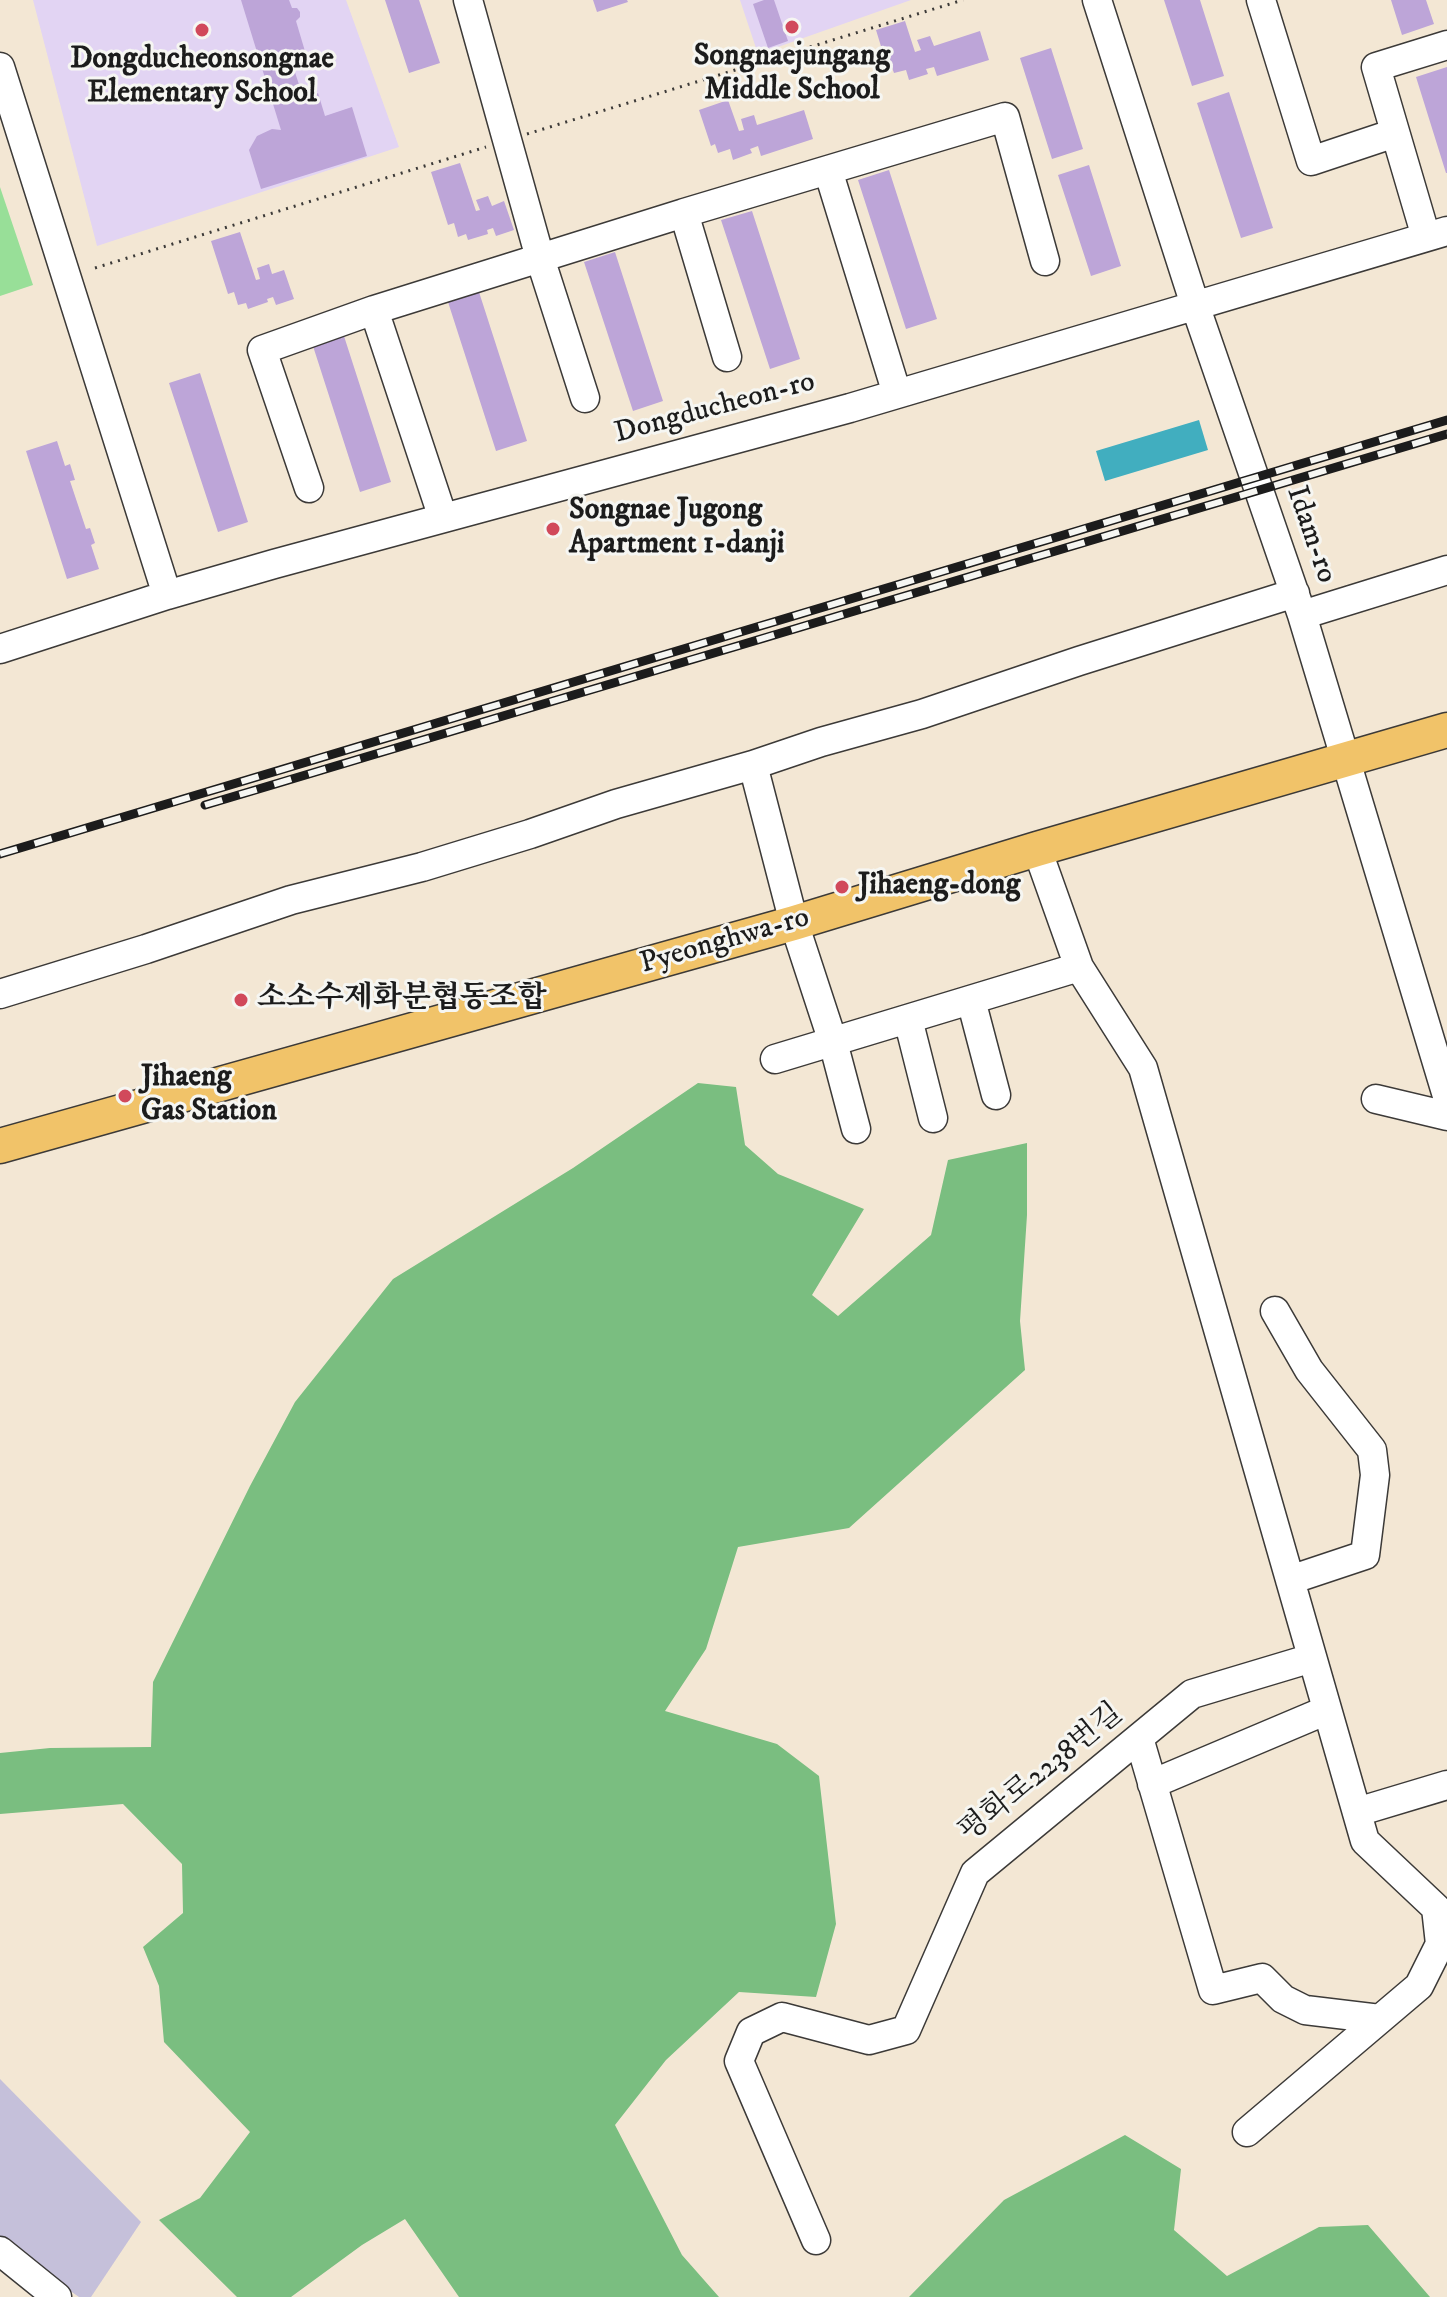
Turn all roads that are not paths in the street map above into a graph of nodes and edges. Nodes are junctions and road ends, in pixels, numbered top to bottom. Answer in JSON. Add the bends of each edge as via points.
{"nodes":[{"id":1,"x":468,"y":0,"type":"edge"},
{"id":2,"x":1097,"y":0,"type":"edge"},
{"id":3,"x":1261,"y":0,"type":"edge"},
{"id":4,"x":1447,"y":45,"type":"edge"},
{"id":5,"x":0,"y":67,"type":"edge"},
{"id":6,"x":1395,"y":133,"type":"junction"},
{"id":7,"x":828,"y":170,"type":"junction"},
{"id":8,"x":684,"y":213,"type":"junction"},
{"id":9,"x":1436,"y":234,"type":"edge"},
{"id":10,"x":540,"y":258,"type":"junction"},
{"id":11,"x":1045,"y":261,"type":"dead end"},
{"id":12,"x":1195,"y":305,"type":"junction"},
{"id":13,"x":374,"y":310,"type":"junction"},
{"id":14,"x":727,"y":357,"type":"dead end"},
{"id":15,"x":897,"y":394,"type":"junction"},
{"id":16,"x":585,"y":398,"type":"dead end"},
{"id":17,"x":309,"y":488,"type":"dead end"},
{"id":18,"x":443,"y":518,"type":"junction"},
{"id":19,"x":1447,"y":570,"type":"edge"},
{"id":20,"x":167,"y":595,"type":"junction"},
{"id":21,"x":1298,"y":604,"type":"junction"},
{"id":22,"x":0,"y":649,"type":"edge"},
{"id":23,"x":1447,"y":730,"type":"edge"},
{"id":24,"x":1347,"y":760,"type":"junction"},
{"id":25,"x":753,"y":765,"type":"junction"},
{"id":26,"x":1037,"y":849,"type":"junction"},
{"id":27,"x":794,"y":923,"type":"junction"},
{"id":28,"x":1079,"y":967,"type":"junction"},
{"id":29,"x":0,"y":994,"type":"edge"},
{"id":30,"x":971,"y":1000,"type":"junction"},
{"id":31,"x":908,"y":1019,"type":"junction"},
{"id":32,"x":833,"y":1042,"type":"junction"},
{"id":33,"x":775,"y":1059,"type":"dead end"},
{"id":34,"x":996,"y":1095,"type":"dead end"},
{"id":35,"x":1447,"y":1096,"type":"edge"},
{"id":36,"x":1376,"y":1099,"type":"dead end"},
{"id":37,"x":1447,"y":1116,"type":"edge"},
{"id":38,"x":933,"y":1118,"type":"dead end"},
{"id":39,"x":856,"y":1129,"type":"dead end"},
{"id":40,"x":0,"y":1146,"type":"edge"},
{"id":41,"x":1275,"y":1311,"type":"dead end"},
{"id":42,"x":1290,"y":1580,"type":"junction"},
{"id":43,"x":1312,"y":1658,"type":"junction"},
{"id":44,"x":1327,"y":1710,"type":"junction"},
{"id":45,"x":1139,"y":1738,"type":"junction"},
{"id":46,"x":1152,"y":1784,"type":"junction"},
{"id":47,"x":1447,"y":1785,"type":"edge"},
{"id":48,"x":1357,"y":1812,"type":"junction"},
{"id":49,"x":1380,"y":2019,"type":"junction"},
{"id":50,"x":1247,"y":2132,"type":"dead end"},
{"id":51,"x":816,"y":2240,"type":"dead end"},
{"id":52,"x":0,"y":2251,"type":"edge"},
{"id":53,"x":57,"y":2297,"type":"edge"}],
"edges":[{"from":1,"to":10,"type":"street"},
{"from":2,"to":12,"type":"street","name":"Idam-ro"},
{"from":3,"to":6,"type":"street","via":[[1311,161]]},
{"from":4,"to":6,"type":"street","via":[[1376,67]]},
{"from":5,"to":20,"type":"street"},
{"from":6,"to":9,"type":"street"},
{"from":7,"to":8,"type":"street"},
{"from":7,"to":11,"type":"street","via":[[1005,117]]},
{"from":7,"to":15,"type":"street"},
{"from":8,"to":10,"type":"street"},
{"from":8,"to":14,"type":"street"},
{"from":9,"to":12,"type":"street","name":"Dongducheon-ro"},
{"from":10,"to":13,"type":"street"},
{"from":10,"to":16,"type":"street"},
{"from":12,"to":15,"type":"street","name":"Dongducheon-ro"},
{"from":12,"to":21,"type":"street","name":"Idam-ro"},
{"from":13,"to":17,"type":"street","via":[[262,350]]},
{"from":13,"to":18,"type":"street"},
{"from":15,"to":18,"type":"street","name":"Dongducheon-ro"},
{"from":18,"to":20,"type":"street","name":"Dongducheon-ro"},
{"from":19,"to":21,"type":"street"},
{"from":20,"to":22,"type":"street","name":"Dongducheon-ro"},
{"from":21,"to":24,"type":"street","name":"Idam-ro"},
{"from":21,"to":25,"type":"street","via":[[1079,661]]},
{"from":23,"to":24,"type":"main road","name":"Pyeonghwa-ro"},
{"from":24,"to":26,"type":"main road","name":"Pyeonghwa-ro"},
{"from":24,"to":35,"type":"street","name":"Idam-ro"},
{"from":25,"to":27,"type":"street"},
{"from":25,"to":29,"type":"street","via":[[422,867],[291,900]]},
{"from":26,"to":27,"type":"main road","name":"Pyeonghwa-ro"},
{"from":26,"to":28,"type":"street"},
{"from":27,"to":32,"type":"street"},
{"from":27,"to":40,"type":"main road","name":"Pyeonghwa-ro"},
{"from":28,"to":30,"type":"street"},
{"from":28,"to":42,"type":"street","via":[[1143,1068]]},
{"from":30,"to":31,"type":"street"},
{"from":30,"to":34,"type":"street"},
{"from":31,"to":32,"type":"street"},
{"from":31,"to":38,"type":"street"},
{"from":32,"to":33,"type":"street"},
{"from":32,"to":39,"type":"street"},
{"from":36,"to":37,"type":"street"},
{"from":41,"to":42,"type":"street","via":[[1309,1370],[1372,1450],[1375,1475],[1365,1555]]},
{"from":42,"to":43,"type":"street"},
{"from":43,"to":44,"type":"street"},
{"from":43,"to":45,"type":"street","name":"평화로2238번길","via":[[1192,1694]]},
{"from":44,"to":46,"type":"street"},
{"from":44,"to":48,"type":"street"},
{"from":45,"to":46,"type":"street"},
{"from":45,"to":51,"type":"street","name":"평화로2238번길","via":[[975,1873],[906,2030],[869,2040],[782,2017],[751,2032],[739,2061]]},
{"from":46,"to":49,"type":"street","via":[[1213,1990],[1262,1978],[1283,1999],[1305,2010]]},
{"from":47,"to":48,"type":"street"},
{"from":48,"to":49,"type":"street","via":[[1365,1841],[1436,1908],[1440,1944],[1419,1986]]},
{"from":49,"to":50,"type":"street"},
{"from":52,"to":53,"type":"street"}]}
